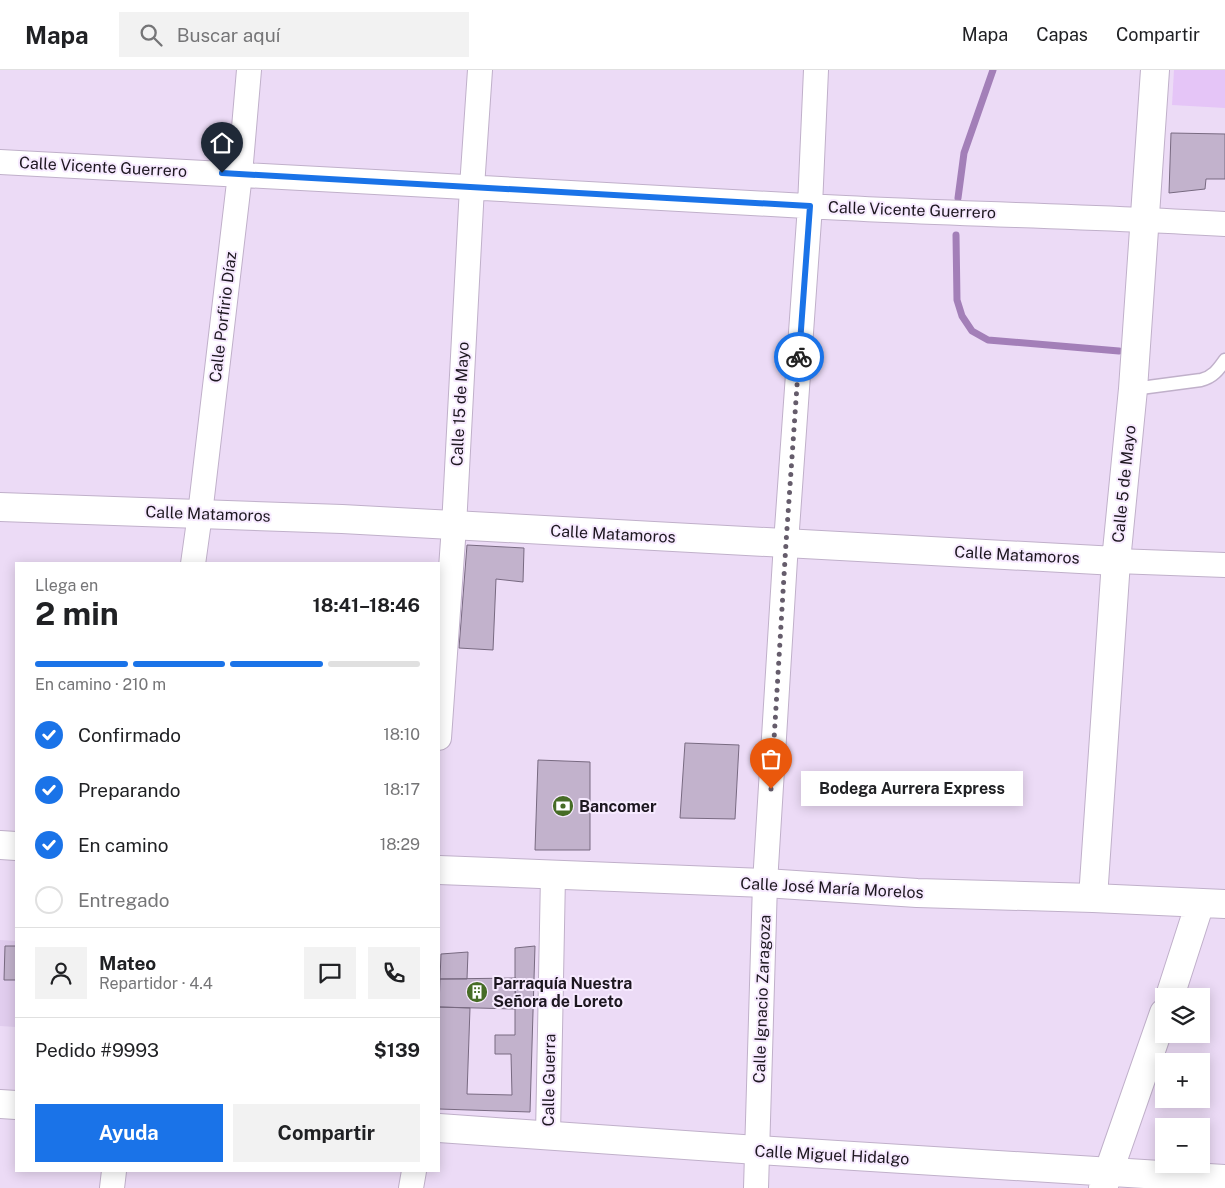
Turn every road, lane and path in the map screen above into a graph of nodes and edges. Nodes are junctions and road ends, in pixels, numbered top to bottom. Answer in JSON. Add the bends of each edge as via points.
{"nodes":[{"id":1,"x":249,"y":70,"type":"edge"},
{"id":2,"x":480,"y":70,"type":"edge"},
{"id":3,"x":816,"y":70,"type":"edge"},
{"id":4,"x":1156,"y":70,"type":"edge"},
{"id":5,"x":0,"y":162,"type":"edge"},
{"id":6,"x":240,"y":174,"type":"junction"},
{"id":7,"x":472,"y":187,"type":"junction"},
{"id":8,"x":810,"y":206,"type":"junction"},
{"id":9,"x":1146,"y":220,"type":"junction"},
{"id":10,"x":1225,"y":224,"type":"edge"},
{"id":11,"x":1225,"y":360,"type":"edge"},
{"id":12,"x":1133,"y":389,"type":"junction"},
{"id":13,"x":0,"y":507,"type":"edge"},
{"id":14,"x":200,"y":514,"type":"junction"},
{"id":15,"x":454,"y":526,"type":"junction"},
{"id":16,"x":786,"y":543,"type":"junction"},
{"id":17,"x":1116,"y":561,"type":"junction"},
{"id":18,"x":193,"y":562,"type":"edge"},
{"id":19,"x":1225,"y":565,"type":"edge"},
{"id":20,"x":440,"y":724,"type":"edge"},
{"id":21,"x":0,"y":845,"type":"edge"},
{"id":22,"x":15,"y":846,"type":"edge"},
{"id":23,"x":440,"y":870,"type":"edge"},
{"id":24,"x":553,"y":875,"type":"junction"},
{"id":25,"x":765,"y":884,"type":"junction"},
{"id":26,"x":1093,"y":898,"type":"junction"},
{"id":27,"x":1212,"y":903,"type":"edge"},
{"id":28,"x":1174,"y":988,"type":"edge"},
{"id":29,"x":1155,"y":1039,"type":"edge"},
{"id":30,"x":0,"y":1104,"type":"edge"},
{"id":31,"x":15,"y":1105,"type":"edge"},
{"id":32,"x":440,"y":1128,"type":"edge"},
{"id":33,"x":548,"y":1135,"type":"junction"},
{"id":34,"x":757,"y":1150,"type":"junction"},
{"id":35,"x":114,"y":1172,"type":"edge"},
{"id":36,"x":414,"y":1172,"type":"edge"},
{"id":37,"x":1225,"y":1179,"type":"edge"},
{"id":38,"x":1106,"y":1180,"type":"edge"},
{"id":39,"x":112,"y":1188,"type":"edge"},
{"id":40,"x":411,"y":1188,"type":"edge"},
{"id":41,"x":756,"y":1188,"type":"edge"}],
"edges":[{"from":1,"to":6,"type":"street","name":"Calle Porfirio Díaz"},
{"from":2,"to":7,"type":"street","name":"Calle 15 de Mayo"},
{"from":3,"to":8,"type":"street","name":"Calle Ignacio Zaragoza"},
{"from":4,"to":9,"type":"street","name":"Calle 5 de Mayo"},
{"from":5,"to":6,"type":"street","name":"Calle Vicente Guerrero"},
{"from":6,"to":7,"type":"street","name":"Calle Vicente Guerrero"},
{"from":6,"to":14,"type":"street","name":"Calle Porfirio Díaz"},
{"from":7,"to":8,"type":"street","name":"Calle Vicente Guerrero"},
{"from":7,"to":15,"type":"street","name":"Calle 15 de Mayo"},
{"from":8,"to":9,"type":"street","name":"Calle Vicente Guerrero"},
{"from":8,"to":16,"type":"street","name":"Calle Ignacio Zaragoza"},
{"from":9,"to":10,"type":"street","name":"Calle Vicente Guerrero"},
{"from":9,"to":12,"type":"street","name":"Calle 5 de Mayo"},
{"from":11,"to":12,"type":"lane","via":[[1208,378]]},
{"from":12,"to":17,"type":"street","name":"Calle 5 de Mayo"},
{"from":13,"to":14,"type":"street","name":"Calle Matamoros"},
{"from":14,"to":15,"type":"street","name":"Calle Matamoros"},
{"from":14,"to":18,"type":"street","name":"Calle Porfirio Díaz"},
{"from":15,"to":16,"type":"street","name":"Calle Matamoros"},
{"from":15,"to":20,"type":"street","name":"Calle 15 de Mayo"},
{"from":16,"to":17,"type":"street","name":"Calle Matamoros"},
{"from":16,"to":25,"type":"street","name":"Calle Ignacio Zaragoza"},
{"from":17,"to":19,"type":"street","name":"Calle Matamoros"},
{"from":17,"to":26,"type":"street","name":"Calle 5 de Mayo"},
{"from":21,"to":22,"type":"street"},
{"from":23,"to":24,"type":"street","name":"Calle José María Morelos"},
{"from":24,"to":25,"type":"street","name":"Calle José María Morelos"},
{"from":24,"to":33,"type":"street","name":"Calle Guerra"},
{"from":25,"to":26,"type":"street","name":"Calle José María Morelos","via":[[917,893]]},
{"from":25,"to":34,"type":"street","name":"Calle Ignacio Zaragoza"},
{"from":26,"to":27,"type":"street","name":"Calle José María Morelos"},
{"from":27,"to":28,"type":"street"},
{"from":29,"to":38,"type":"street"},
{"from":30,"to":31,"type":"street"},
{"from":32,"to":33,"type":"street","name":"Calle Miguel Hidalgo"},
{"from":33,"to":34,"type":"street","name":"Calle Miguel Hidalgo"},
{"from":34,"to":38,"type":"street","name":"Calle Miguel Hidalgo"},
{"from":34,"to":41,"type":"street","name":"Calle Ignacio Zaragoza"},
{"from":35,"to":39,"type":"street"},
{"from":36,"to":40,"type":"street"},
{"from":37,"to":38,"type":"street","name":"Calle Miguel Hidalgo"}]}
